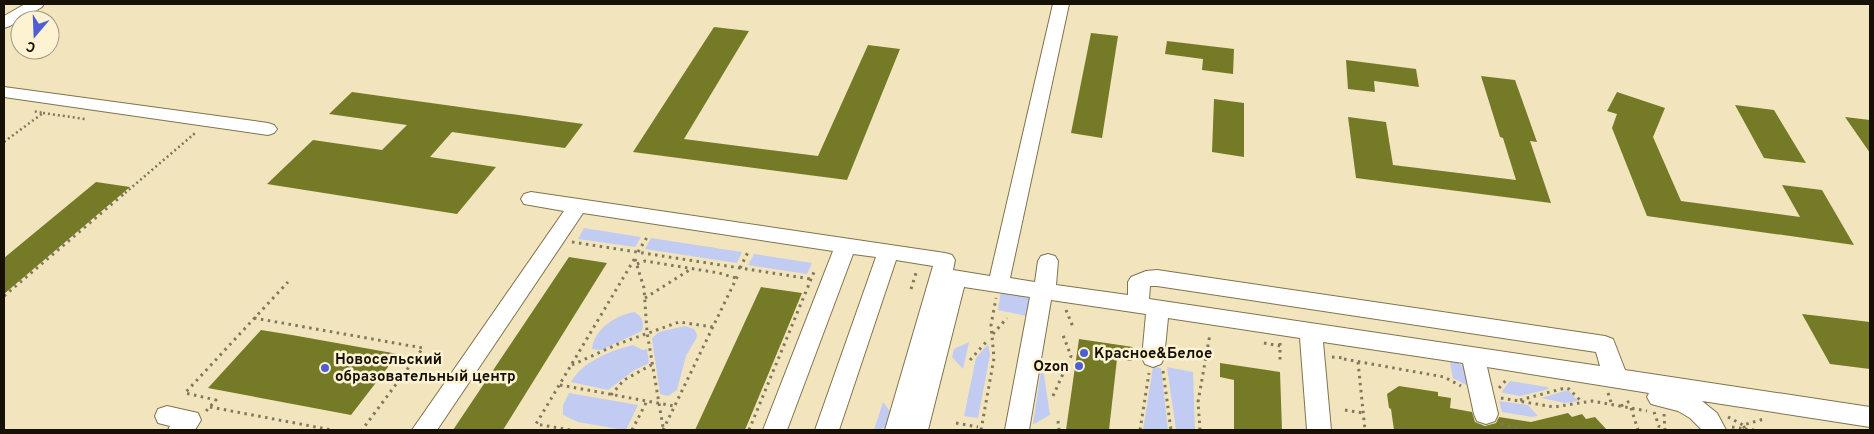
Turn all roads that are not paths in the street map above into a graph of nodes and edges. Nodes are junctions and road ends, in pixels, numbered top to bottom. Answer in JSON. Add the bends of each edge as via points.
{"nodes":[{"id":1,"x":15,"y":4,"type":"edge"},
{"id":2,"x":36,"y":4,"type":"edge"},
{"id":3,"x":1061,"y":4,"type":"edge"},
{"id":4,"x":4,"y":10,"type":"edge"},
{"id":5,"x":4,"y":24,"type":"edge"},
{"id":6,"x":4,"y":92,"type":"edge"},
{"id":7,"x":268,"y":129,"type":"dead end"},
{"id":8,"x":531,"y":199,"type":"dead end"},
{"id":9,"x":578,"y":206,"type":"junction"},
{"id":10,"x":846,"y":245,"type":"junction"},
{"id":11,"x":888,"y":252,"type":"junction"},
{"id":12,"x":1048,"y":261,"type":"dead end"},
{"id":13,"x":947,"y":272,"type":"junction"},
{"id":14,"x":1000,"y":278,"type":"dead end"},
{"id":15,"x":1043,"y":291,"type":"junction"},
{"id":16,"x":1148,"y":309,"type":"junction"},
{"id":17,"x":1311,"y":332,"type":"junction"},
{"id":18,"x":1473,"y":357,"type":"junction"},
{"id":19,"x":1151,"y":361,"type":"road end"},
{"id":20,"x":1616,"y":379,"type":"junction"},
{"id":21,"x":1489,"y":405,"type":"road end"},
{"id":22,"x":1641,"y":405,"type":"road end"},
{"id":23,"x":1870,"y":417,"type":"edge"},
{"id":24,"x":424,"y":430,"type":"edge"},
{"id":25,"x":775,"y":430,"type":"edge"},
{"id":26,"x":827,"y":430,"type":"edge"},
{"id":27,"x":897,"y":430,"type":"edge"},
{"id":28,"x":916,"y":430,"type":"edge"},
{"id":29,"x":1017,"y":430,"type":"edge"},
{"id":30,"x":1319,"y":430,"type":"edge"},
{"id":31,"x":1714,"y":430,"type":"edge"}],
"edges":[{"from":1,"to":4,"type":"street"},
{"from":2,"to":5,"type":"street"},
{"from":3,"to":14,"type":"street"},
{"from":6,"to":7,"type":"street"},
{"from":8,"to":9,"type":"street"},
{"from":9,"to":10,"type":"street"},
{"from":9,"to":24,"type":"street"},
{"from":10,"to":11,"type":"street"},
{"from":10,"to":25,"type":"street"},
{"from":11,"to":13,"type":"street"},
{"from":11,"to":26,"type":"street"},
{"from":12,"to":15,"type":"street"},
{"from":13,"to":15,"type":"street"},
{"from":13,"to":27,"type":"street"},
{"from":13,"to":28,"type":"street"},
{"from":15,"to":16,"type":"street"},
{"from":15,"to":29,"type":"street"},
{"from":16,"to":17,"type":"street"},
{"from":16,"to":19,"type":"street"},
{"from":16,"to":20,"type":"street","via":[[1139,282],[1157,278],[1606,345]]},
{"from":17,"to":18,"type":"street"},
{"from":17,"to":30,"type":"street"},
{"from":18,"to":20,"type":"street"},
{"from":18,"to":21,"type":"street"},
{"from":20,"to":23,"type":"street"},
{"from":22,"to":31,"type":"street","via":[[1676,399],[1712,423]]}]}
